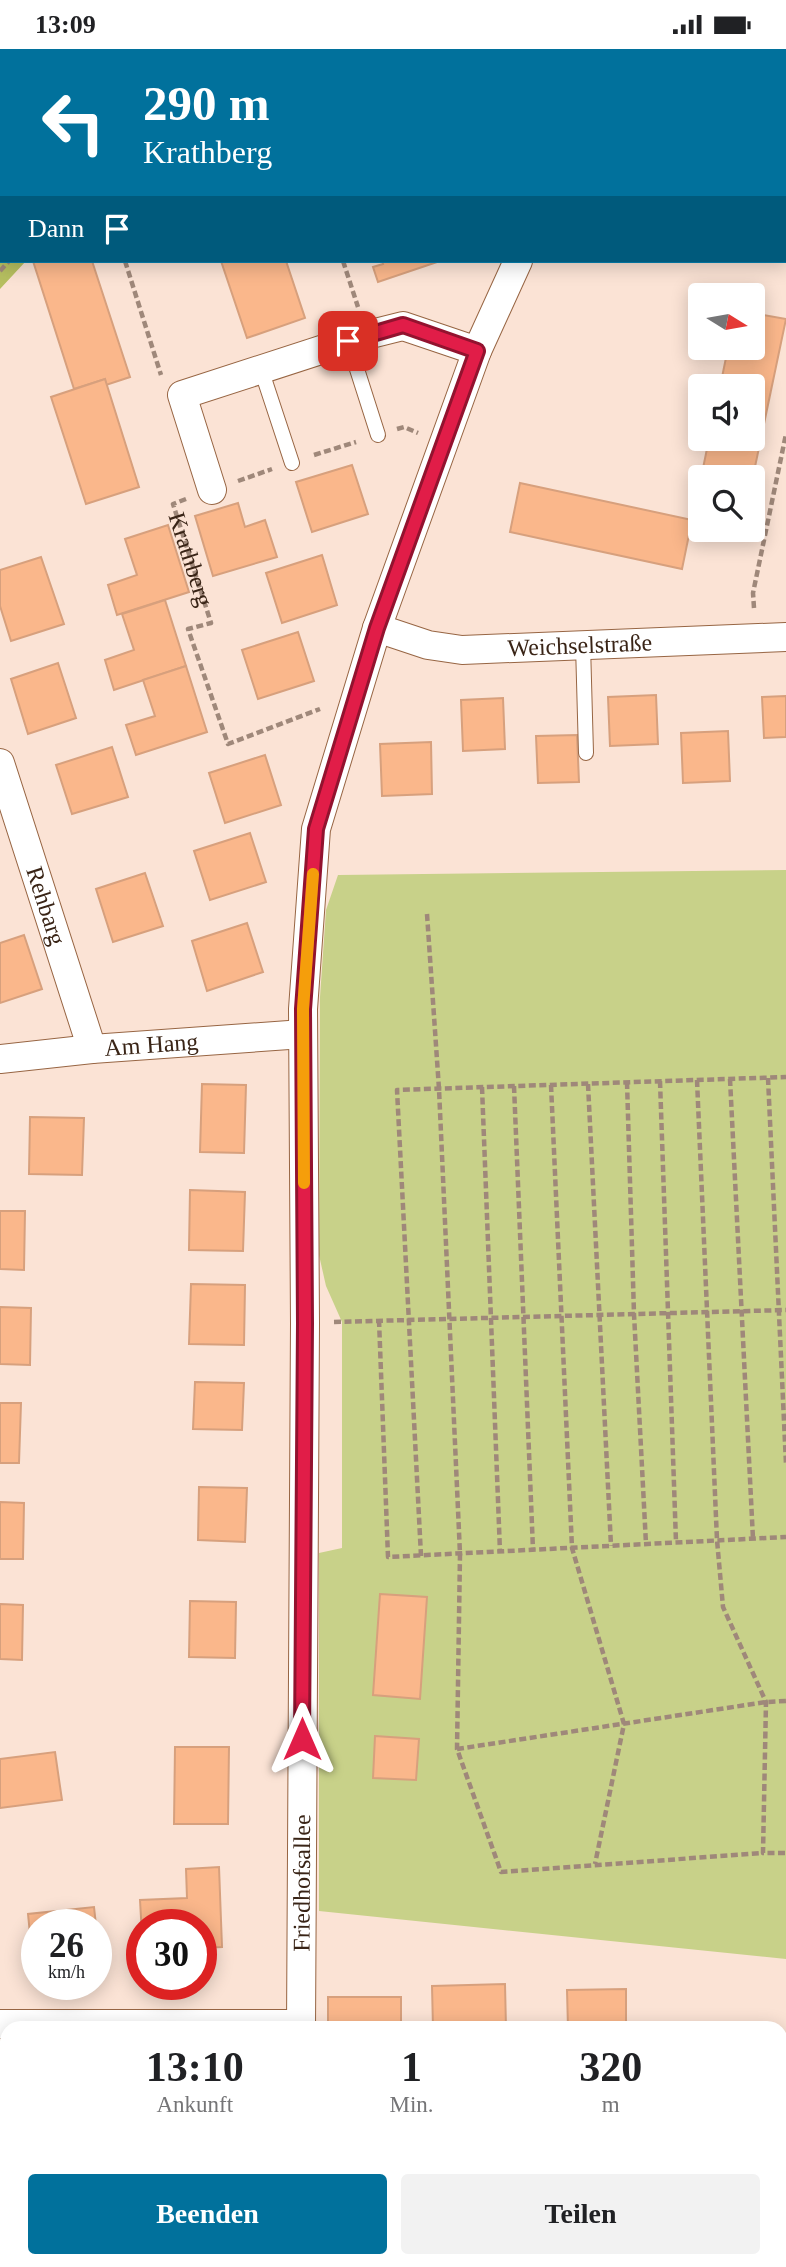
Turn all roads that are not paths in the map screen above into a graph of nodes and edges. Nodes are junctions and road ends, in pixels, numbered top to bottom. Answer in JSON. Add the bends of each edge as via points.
{"nodes":[{"id":1,"x":517,"y":263,"type":"edge"},
{"id":2,"x":358,"y":338,"type":"junction"},
{"id":3,"x":477,"y":351,"type":"junction"},
{"id":4,"x":261,"y":369,"type":"junction"},
{"id":5,"x":378,"y":435,"type":"road end"},
{"id":6,"x":292,"y":463,"type":"road end"},
{"id":7,"x":212,"y":490,"type":"road end"},
{"id":8,"x":377,"y":628,"type":"junction"},
{"id":9,"x":786,"y":637,"type":"edge"},
{"id":10,"x":583,"y":645,"type":"junction"},
{"id":11,"x":586,"y":754,"type":"dead end"},
{"id":12,"x":0,"y":763,"type":"edge"},
{"id":13,"x":303,"y":1034,"type":"junction"},
{"id":14,"x":92,"y":1049,"type":"junction"},
{"id":15,"x":0,"y":1059,"type":"edge"},
{"id":16,"x":301,"y":2021,"type":"edge"}],
"edges":[{"from":1,"to":3,"type":"street","name":"Friedhofsallee"},
{"from":2,"to":3,"type":"street","via":[[403,325]]},
{"from":2,"to":4,"type":"street"},
{"from":2,"to":5,"type":"lane"},
{"from":3,"to":8,"type":"street","name":"Friedhofsallee"},
{"from":4,"to":6,"type":"lane"},
{"from":4,"to":7,"type":"street","name":"Krathberg","via":[[182,395]]},
{"from":8,"to":10,"type":"street","name":"Weichselstraße","via":[[428,645],[461,650]]},
{"from":8,"to":13,"type":"street","name":"Friedhofsallee","via":[[316,829]]},
{"from":9,"to":10,"type":"street","name":"Weichselstraße"},
{"from":10,"to":11,"type":"lane"},
{"from":12,"to":14,"type":"street","name":"Rehbarg"},
{"from":13,"to":14,"type":"street","name":"Am Hang"},
{"from":13,"to":16,"type":"street","name":"Friedhofsallee"},
{"from":14,"to":15,"type":"street","name":"Am Hang"}]}
